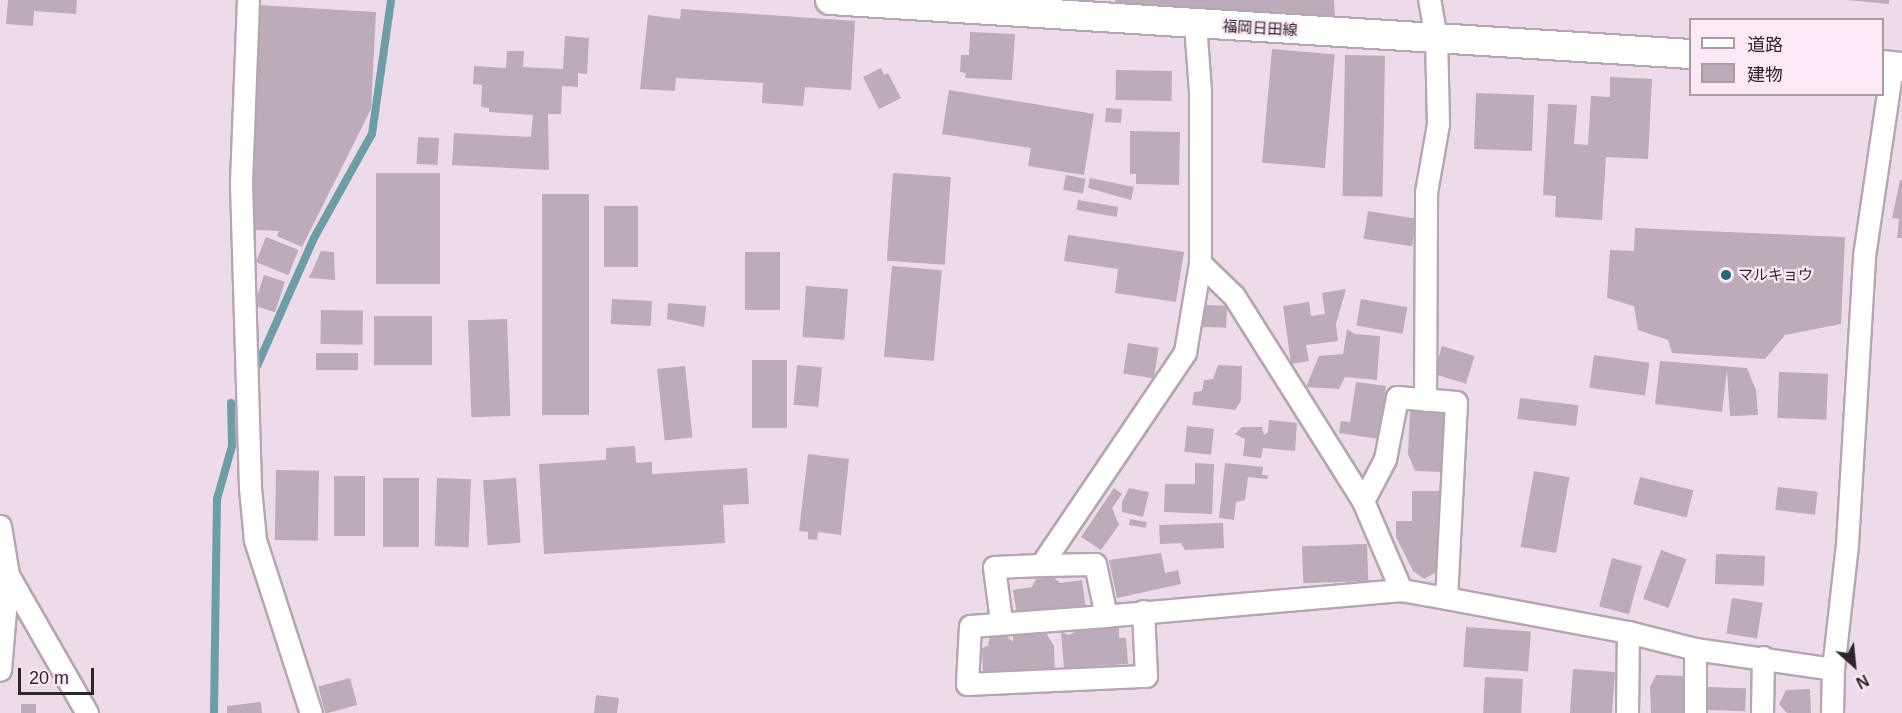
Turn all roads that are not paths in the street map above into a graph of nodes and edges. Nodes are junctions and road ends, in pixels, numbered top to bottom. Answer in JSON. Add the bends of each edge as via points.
{"nodes":[{"id":1,"x":248,"y":0,"type":"edge"},
{"id":2,"x":830,"y":0,"type":"edge"},
{"id":3,"x":1429,"y":0,"type":"edge"},
{"id":4,"x":1195,"y":24,"type":"junction"},
{"id":5,"x":1436,"y":38,"type":"junction"},
{"id":6,"x":1689,"y":54,"type":"edge"},
{"id":7,"x":1892,"y":66,"type":"edge"},
{"id":8,"x":1200,"y":263,"type":"junction"},
{"id":9,"x":1425,"y":400,"type":"junction"},
{"id":10,"x":1363,"y":501,"type":"junction"},
{"id":11,"x":0,"y":526,"type":"edge"},
{"id":12,"x":1041,"y":565,"type":"junction"},
{"id":13,"x":8,"y":575,"type":"junction"},
{"id":14,"x":1401,"y":590,"type":"junction"},
{"id":15,"x":1446,"y":598,"type":"junction"},
{"id":16,"x":1143,"y":611,"type":"junction"},
{"id":17,"x":1106,"y":616,"type":"junction"},
{"id":18,"x":1001,"y":621,"type":"junction"},
{"id":19,"x":1628,"y":632,"type":"junction"},
{"id":20,"x":1695,"y":649,"type":"junction"},
{"id":21,"x":1763,"y":657,"type":"junction"},
{"id":22,"x":1833,"y":669,"type":"junction"},
{"id":23,"x":0,"y":670,"type":"edge"},
{"id":24,"x":87,"y":713,"type":"edge"},
{"id":25,"x":311,"y":713,"type":"edge"},
{"id":26,"x":1627,"y":713,"type":"edge"},
{"id":27,"x":1695,"y":713,"type":"edge"},
{"id":28,"x":1762,"y":713,"type":"edge"},
{"id":29,"x":1832,"y":713,"type":"edge"}],
"edges":[{"from":1,"to":25,"type":"street","via":[[241,184],[250,488],[255,540]]},
{"from":2,"to":4,"type":"main road","name":"福岡日田線"},
{"from":3,"to":5,"type":"street"},
{"from":4,"to":5,"type":"main road","name":"福岡日田線"},
{"from":4,"to":8,"type":"street","via":[[1200,91]]},
{"from":5,"to":6,"type":"main road","name":"福岡日田線"},
{"from":5,"to":9,"type":"street","via":[[1438,124],[1426,192]]},
{"from":7,"to":22,"type":"street","via":[[1864,256],[1847,544]]},
{"from":8,"to":10,"type":"street","via":[[1234,296]]},
{"from":8,"to":12,"type":"street","via":[[1185,352]]},
{"from":9,"to":10,"type":"street","via":[[1397,397],[1385,459]]},
{"from":9,"to":15,"type":"street","via":[[1456,402]]},
{"from":10,"to":14,"type":"street"},
{"from":11,"to":13,"type":"street"},
{"from":12,"to":17,"type":"street","via":[[1095,564]]},
{"from":12,"to":18,"type":"street","via":[[994,567]]},
{"from":13,"to":23,"type":"street"},
{"from":13,"to":24,"type":"street"},
{"from":14,"to":15,"type":"street"},
{"from":14,"to":16,"type":"street"},
{"from":15,"to":19,"type":"street"},
{"from":16,"to":17,"type":"street"},
{"from":16,"to":18,"type":"street","via":[[1146,676],[967,684],[970,626]]},
{"from":17,"to":18,"type":"street"},
{"from":19,"to":20,"type":"street"},
{"from":19,"to":26,"type":"street"},
{"from":20,"to":21,"type":"street"},
{"from":20,"to":27,"type":"street"},
{"from":21,"to":22,"type":"street"},
{"from":21,"to":28,"type":"street"},
{"from":22,"to":29,"type":"street"}]}
